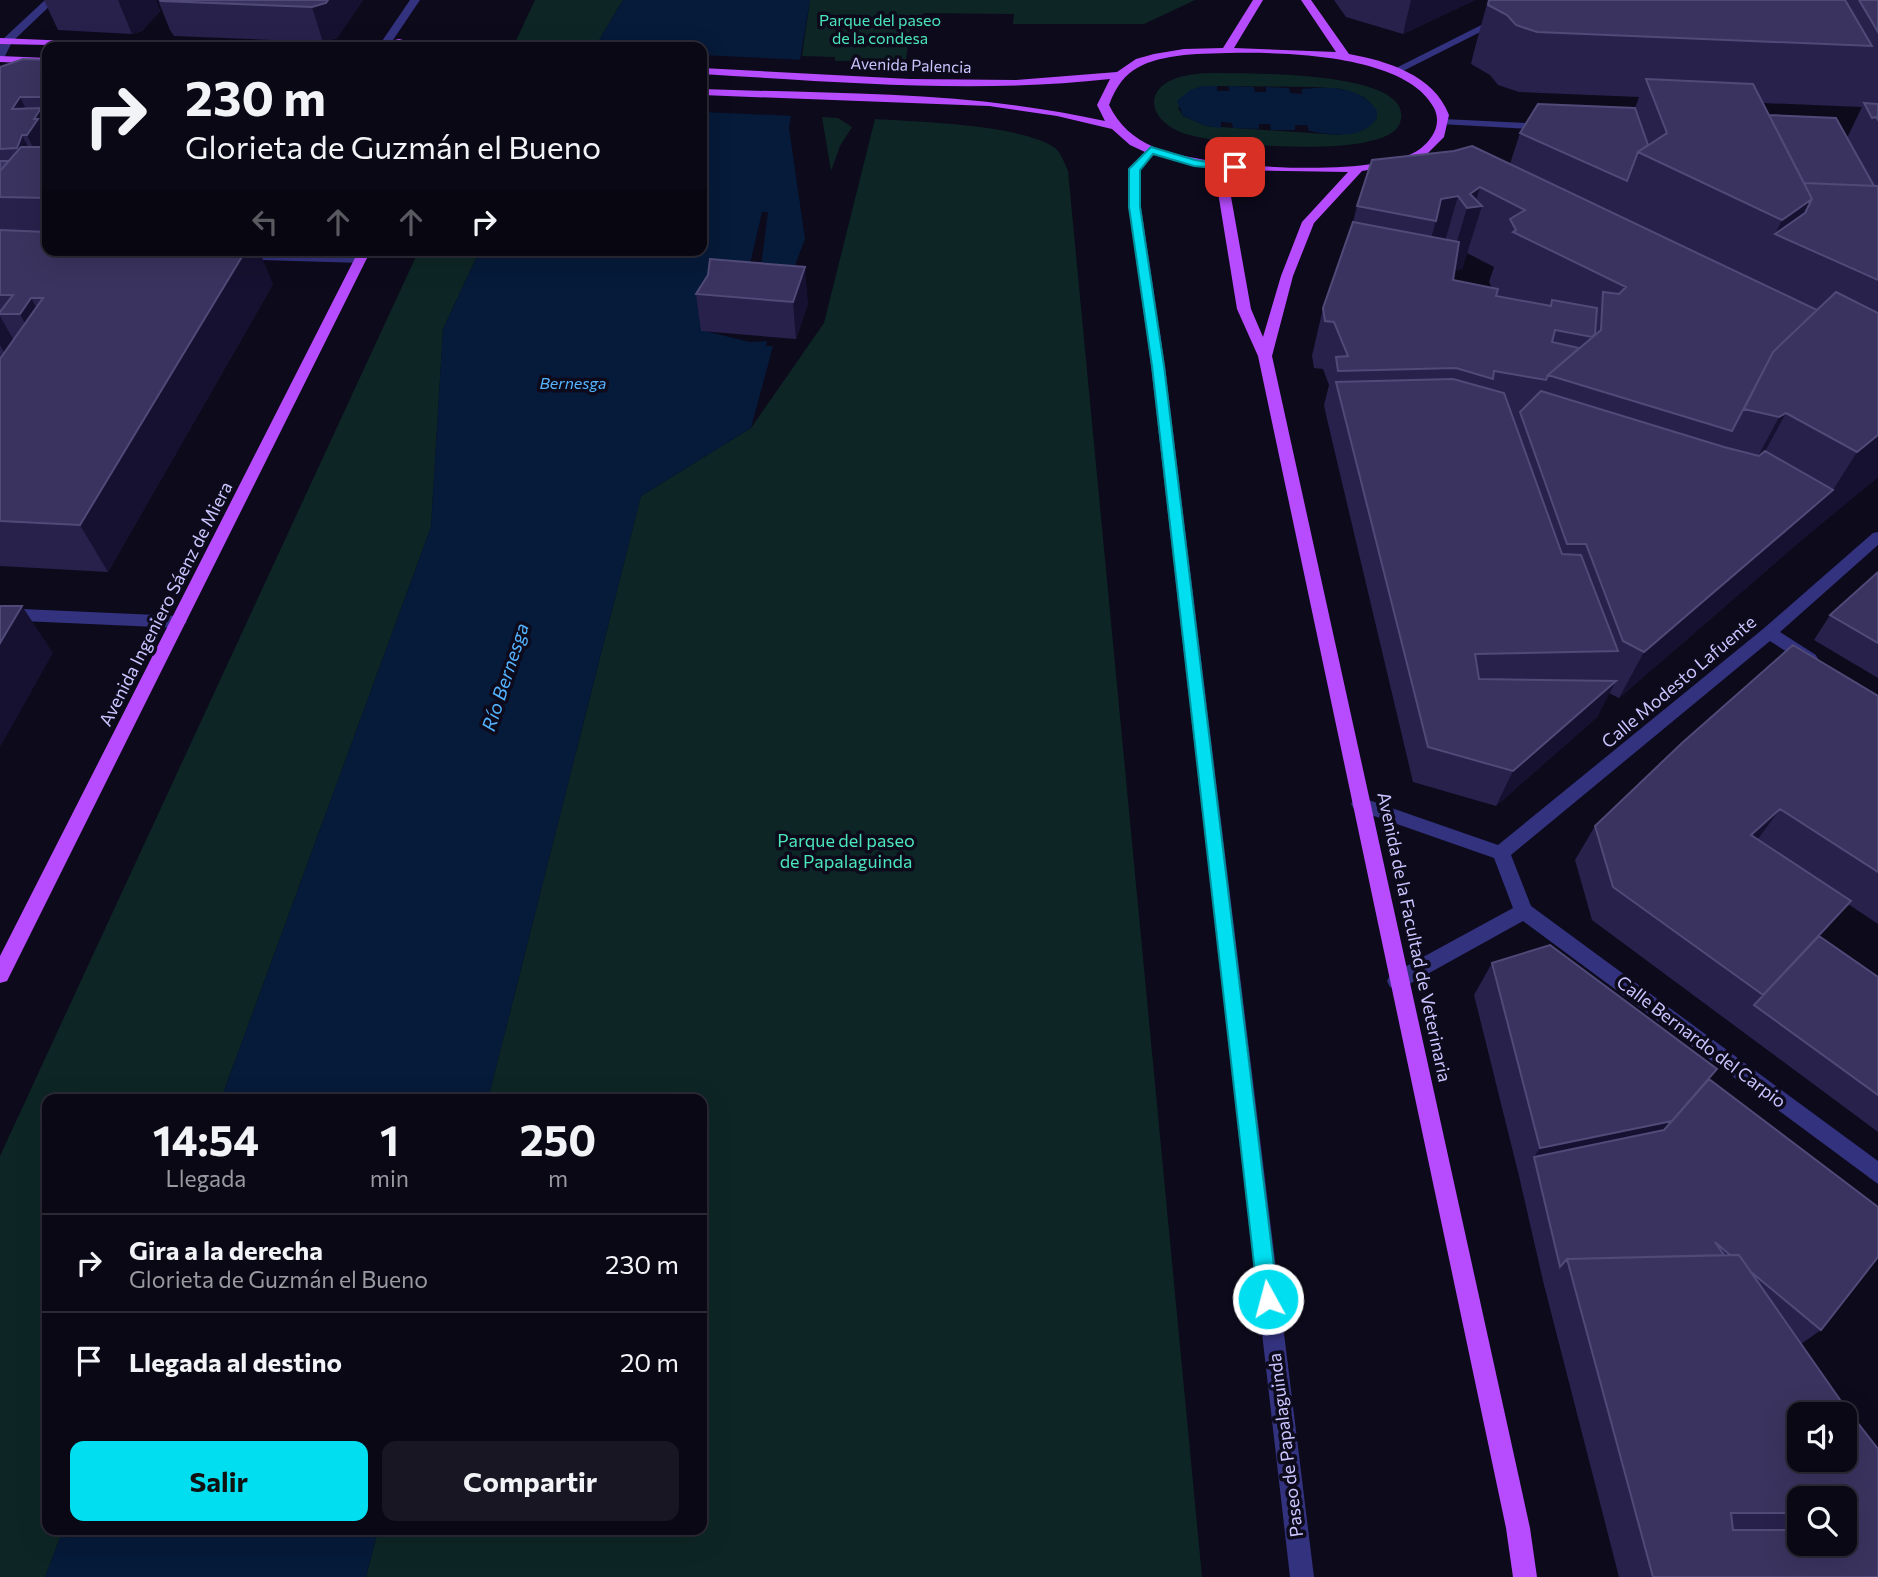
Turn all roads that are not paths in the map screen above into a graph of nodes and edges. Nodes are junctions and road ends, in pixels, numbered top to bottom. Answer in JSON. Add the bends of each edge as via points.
{"nodes":[{"id":1,"x":51,"y":0,"type":"edge"},
{"id":2,"x":415,"y":0,"type":"edge"},
{"id":3,"x":1258,"y":0,"type":"edge"},
{"id":4,"x":1306,"y":0,"type":"edge"},
{"id":5,"x":1539,"y":0,"type":"edge"},
{"id":6,"x":3,"y":41,"type":"edge"},
{"id":7,"x":386,"y":42,"type":"edge"},
{"id":8,"x":42,"y":43,"type":"edge"},
{"id":9,"x":1226,"y":52,"type":"junction"},
{"id":10,"x":0,"y":57,"type":"edge"},
{"id":11,"x":1345,"y":57,"type":"junction"},
{"id":12,"x":42,"y":61,"type":"edge"},
{"id":13,"x":707,"y":71,"type":"edge"},
{"id":14,"x":1395,"y":71,"type":"junction"},
{"id":15,"x":1118,"y":75,"type":"junction"},
{"id":16,"x":707,"y":92,"type":"edge"},
{"id":17,"x":1444,"y":122,"type":"junction"},
{"id":18,"x":1114,"y":126,"type":"junction"},
{"id":19,"x":1559,"y":127,"type":"edge"},
{"id":20,"x":1151,"y":150,"type":"junction"},
{"id":21,"x":1214,"y":166,"type":"junction"},
{"id":22,"x":1358,"y":169,"type":"junction"},
{"id":23,"x":362,"y":256,"type":"edge"},
{"id":24,"x":1265,"y":356,"type":"junction"},
{"id":25,"x":1878,"y":537,"type":"edge"},
{"id":26,"x":0,"y":614,"type":"edge"},
{"id":27,"x":179,"y":622,"type":"junction"},
{"id":28,"x":1769,"y":632,"type":"junction"},
{"id":29,"x":1820,"y":665,"type":"edge"},
{"id":30,"x":1360,"y":804,"type":"junction"},
{"id":31,"x":1500,"y":853,"type":"junction"},
{"id":32,"x":1524,"y":911,"type":"junction"},
{"id":33,"x":0,"y":975,"type":"edge"},
{"id":34,"x":1397,"y":981,"type":"junction"},
{"id":35,"x":1878,"y":1174,"type":"edge"},
{"id":36,"x":1518,"y":1528,"type":"junction"},
{"id":37,"x":1302,"y":1577,"type":"edge"},
{"id":38,"x":1525,"y":1577,"type":"edge"},
{"id":39,"x":1535,"y":1577,"type":"edge"}],
"edges":[{"from":1,"to":6,"type":"street"},
{"from":2,"to":7,"type":"street"},
{"from":3,"to":9,"type":"main road"},
{"from":4,"to":11,"type":"main road"},
{"from":5,"to":14,"type":"street"},
{"from":6,"to":8,"type":"main road"},
{"from":6,"to":10,"type":"street"},
{"from":9,"to":11,"type":"main road","name":"Avenida Palencia"},
{"from":9,"to":15,"type":"main road","name":"Avenida Palencia","via":[[1151,58]]},
{"from":10,"to":12,"type":"main road"},
{"from":11,"to":14,"type":"main road","name":"Avenida Palencia"},
{"from":13,"to":15,"type":"main road","name":"Avenida Palencia","via":[[1013,85]]},
{"from":14,"to":17,"type":"main road","name":"Avenida Palencia","via":[[1435,99]]},
{"from":15,"to":18,"type":"main road","via":[[1108,86],[1103,105]]},
{"from":16,"to":18,"type":"main road","name":"Avenida Palencia","via":[[989,103]]},
{"from":17,"to":19,"type":"street"},
{"from":17,"to":22,"type":"main road","via":[[1428,155]]},
{"from":18,"to":20,"type":"main road"},
{"from":20,"to":21,"type":"main road"},
{"from":20,"to":37,"type":"street","name":"Paseo de Papalaguinda","via":[[1134,169],[1135,207],[1158,366]]},
{"from":21,"to":22,"type":"main road"},
{"from":21,"to":24,"type":"main road","name":"Avenida de la Facultad de Veterinaria","via":[[1222,180],[1244,309]]},
{"from":22,"to":24,"type":"main road","name":"Avenida de la Facultad de Veterinaria","via":[[1308,222]]},
{"from":23,"to":27,"type":"main road","name":"Avenida Ingeniero Sáenz de Miera"},
{"from":24,"to":30,"type":"main road","name":"Avenida de la Facultad de Veterinaria"},
{"from":25,"to":28,"type":"street","name":"Calle Modesto Lafuente"},
{"from":26,"to":27,"type":"street"},
{"from":27,"to":33,"type":"main road","name":"Avenida Ingeniero Sáenz de Miera"},
{"from":28,"to":29,"type":"street"},
{"from":28,"to":31,"type":"street","name":"Calle Modesto Lafuente"},
{"from":30,"to":31,"type":"street"},
{"from":30,"to":34,"type":"main road","name":"Avenida de la Facultad de Veterinaria"},
{"from":31,"to":32,"type":"street"},
{"from":32,"to":34,"type":"street"},
{"from":32,"to":35,"type":"street","name":"Calle Bernardo del Carpio"},
{"from":34,"to":36,"type":"main road","name":"Avenida de la Facultad de Veterinaria"},
{"from":36,"to":38,"type":"main road","name":"Avenida de la Facultad de Veterinaria"},
{"from":36,"to":39,"type":"main road","name":"Avenida de la Facultad de Veterinaria"}]}
